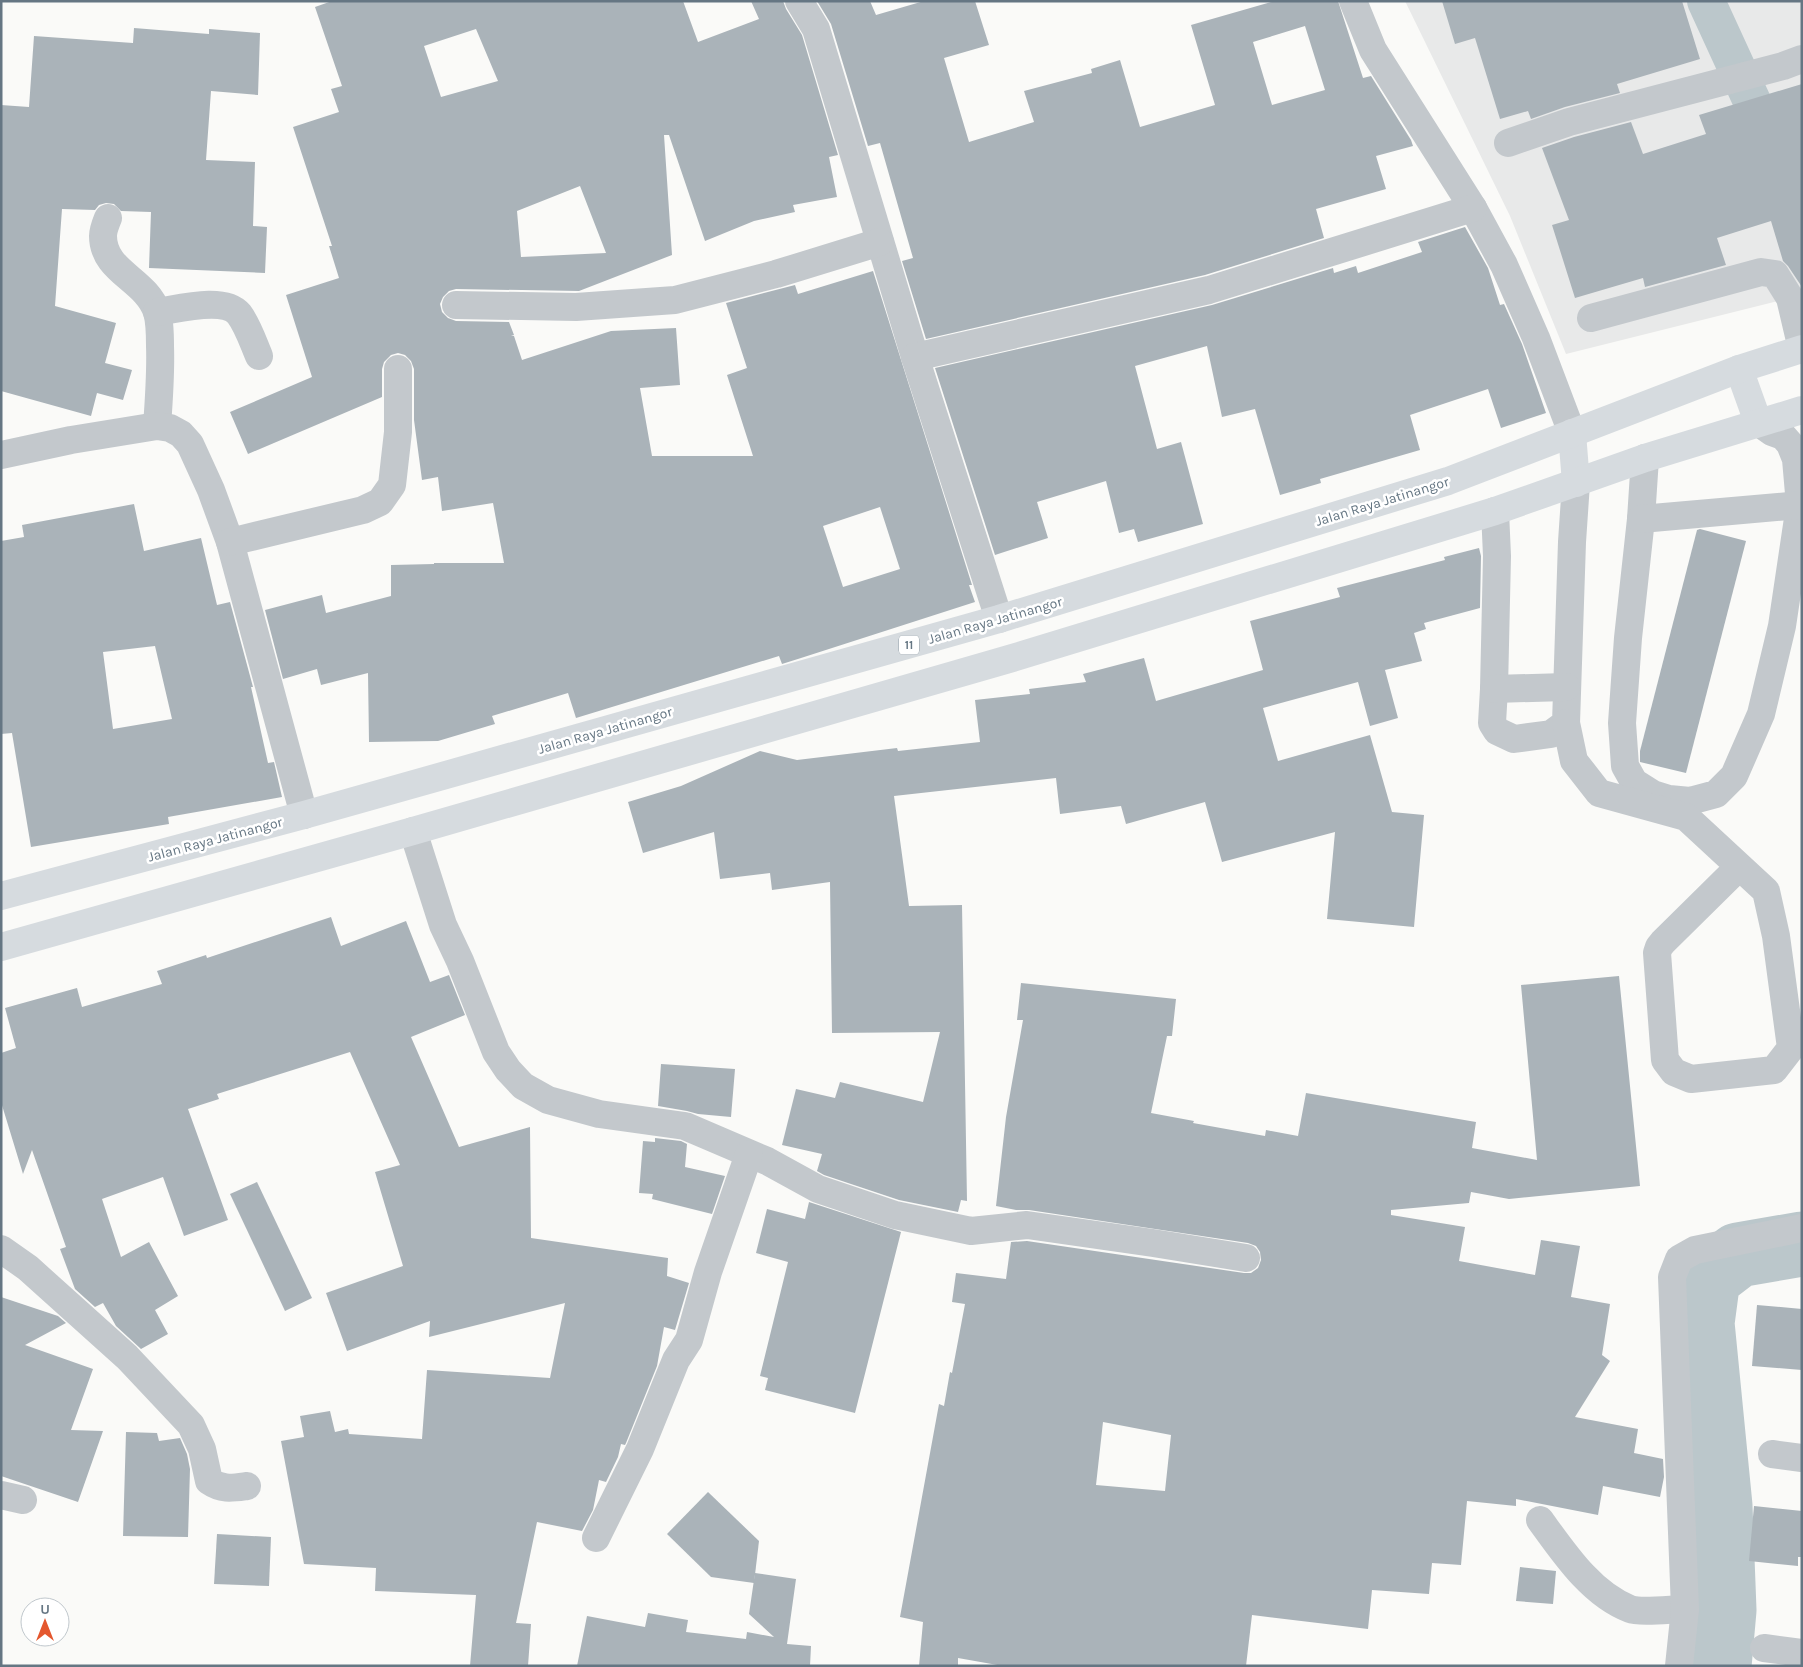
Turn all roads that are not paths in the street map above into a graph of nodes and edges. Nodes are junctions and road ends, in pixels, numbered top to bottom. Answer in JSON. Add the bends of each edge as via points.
{"nodes":[{"id":1,"x":799,"y":1,"type":"edge"},
{"id":2,"x":1353,"y":1,"type":"edge"},
{"id":3,"x":1792,"y":63,"type":"edge"},
{"id":4,"x":1508,"y":143,"type":"dead end"},
{"id":5,"x":1473,"y":208,"type":"junction"},
{"id":6,"x":108,"y":218,"type":"dead end"},
{"id":7,"x":880,"y":242,"type":"junction"},
{"id":8,"x":456,"y":305,"type":"dead end"},
{"id":9,"x":157,"y":312,"type":"junction"},
{"id":10,"x":1591,"y":318,"type":"dead end"},
{"id":11,"x":1802,"y":349,"type":"edge"},
{"id":12,"x":259,"y":356,"type":"dead end"},
{"id":13,"x":915,"y":358,"type":"junction"},
{"id":14,"x":398,"y":369,"type":"dead end"},
{"id":15,"x":1739,"y":369,"type":"junction"},
{"id":16,"x":1802,"y":410,"type":"edge"},
{"id":17,"x":1758,"y":422,"type":"junction"},
{"id":18,"x":157,"y":426,"type":"junction"},
{"id":19,"x":1572,"y":433,"type":"junction"},
{"id":20,"x":1,"y":455,"type":"edge"},
{"id":21,"x":1645,"y":458,"type":"junction"},
{"id":22,"x":1576,"y":483,"type":"junction"},
{"id":23,"x":1800,"y":505,"type":"junction"},
{"id":24,"x":1495,"y":511,"type":"junction"},
{"id":25,"x":1641,"y":518,"type":"junction"},
{"id":26,"x":230,"y":542,"type":"junction"},
{"id":27,"x":999,"y":619,"type":"junction"},
{"id":28,"x":1566,"y":687,"type":"junction"},
{"id":29,"x":1494,"y":688,"type":"junction"},
{"id":30,"x":1566,"y":723,"type":"junction"},
{"id":31,"x":304,"y":815,"type":"junction"},
{"id":32,"x":413,"y":831,"type":"junction"},
{"id":33,"x":1739,"y":867,"type":"junction"},
{"id":34,"x":2,"y":892,"type":"edge"},
{"id":35,"x":1,"y":947,"type":"edge"},
{"id":36,"x":749,"y":1154,"type":"junction"},
{"id":37,"x":1802,"y":1228,"type":"edge"},
{"id":38,"x":1,"y":1250,"type":"edge"},
{"id":39,"x":1246,"y":1258,"type":"dead end"},
{"id":40,"x":1772,"y":1454,"type":"dead end"},
{"id":41,"x":1802,"y":1458,"type":"edge"},
{"id":42,"x":247,"y":1486,"type":"dead end"},
{"id":43,"x":1540,"y":1520,"type":"dead end"},
{"id":44,"x":596,"y":1538,"type":"dead end"},
{"id":45,"x":1685,"y":1609,"type":"junction"},
{"id":46,"x":1764,"y":1648,"type":"dead end"},
{"id":47,"x":1802,"y":1653,"type":"edge"},
{"id":48,"x":1679,"y":1666,"type":"edge"}],
"edges":[{"from":1,"to":7,"type":"street","via":[[816,29]]},
{"from":2,"to":5,"type":"street","via":[[1372,50]]},
{"from":3,"to":4,"type":"street","via":[[1569,122]]},
{"from":5,"to":13,"type":"street","via":[[1209,290]]},
{"from":5,"to":19,"type":"street","via":[[1504,265]]},
{"from":6,"to":9,"type":"street","via":[[103,235],[106,252],[120,272],[149,296]]},
{"from":7,"to":8,"type":"street","via":[[675,300],[576,307]]},
{"from":7,"to":13,"type":"street"},
{"from":9,"to":12,"type":"street","via":[[216,304],[228,306],[238,313]]},
{"from":9,"to":18,"type":"street","via":[[161,369]]},
{"from":10,"to":11,"type":"street","via":[[1761,272],[1775,274],[1790,298]]},
{"from":11,"to":15,"type":"highway","name":"Jalan Raya Jatinangor","number":"11"},
{"from":13,"to":27,"type":"street"},
{"from":14,"to":26,"type":"street","via":[[398,432],[392,484],[380,502],[363,510]]},
{"from":15,"to":17,"type":"highway"},
{"from":15,"to":19,"type":"highway","name":"Jalan Raya Jatinangor","number":"11"},
{"from":16,"to":17,"type":"highway"},
{"from":17,"to":21,"type":"highway"},
{"from":17,"to":23,"type":"street","via":[[1783,436],[1790,444],[1796,460]]},
{"from":18,"to":20,"type":"street"},
{"from":18,"to":26,"type":"street","via":[[181,434],[190,444]]},
{"from":19,"to":22,"type":"highway"},
{"from":19,"to":27,"type":"highway","name":"Jalan Raya Jatinangor","number":"11","via":[[1448,481]]},
{"from":21,"to":22,"type":"highway"},
{"from":21,"to":25,"type":"street"},
{"from":22,"to":24,"type":"highway"},
{"from":22,"to":28,"type":"street"},
{"from":23,"to":25,"type":"street"},
{"from":23,"to":25,"type":"street","via":[[1782,626],[1761,714],[1734,776],[1716,794],[1690,801],[1653,794],[1634,782],[1625,766],[1622,723]]},
{"from":24,"to":29,"type":"street"},
{"from":24,"to":32,"type":"highway","via":[[1009,659]]},
{"from":26,"to":31,"type":"street"},
{"from":27,"to":31,"type":"highway","name":"Jalan Raya Jatinangor","number":"11"},
{"from":28,"to":29,"type":"street"},
{"from":28,"to":30,"type":"street"},
{"from":29,"to":30,"type":"street","via":[[1492,722],[1496,732],[1514,739],[1551,734]]},
{"from":30,"to":33,"type":"street","via":[[1574,761],[1599,793],[1686,817]]},
{"from":31,"to":34,"type":"highway","name":"Jalan Raya Jatinangor","number":"11"},
{"from":32,"to":35,"type":"highway"},
{"from":32,"to":36,"type":"street","via":[[443,925],[496,1052],[523,1086],[548,1100],[599,1114],[685,1126]]},
{"from":33,"to":33,"type":"street","via":[[1766,891],[1776,936],[1791,1048],[1774,1070],[1691,1079],[1674,1072],[1665,1060],[1657,953],[1663,942]]},
{"from":36,"to":39,"type":"street","via":[[818,1189],[895,1215],[971,1231],[1027,1226]]},
{"from":36,"to":44,"type":"street","via":[[708,1272],[689,1340],[676,1360],[640,1449]]},
{"from":37,"to":45,"type":"street","via":[[1695,1250],[1679,1259],[1672,1277]]},
{"from":38,"to":42,"type":"street","via":[[28,1268],[127,1357],[191,1425],[202,1449],[210,1481],[226,1488]]},
{"from":40,"to":41,"type":"street"},
{"from":43,"to":45,"type":"street","via":[[1568,1559],[1599,1591],[1632,1610]]},
{"from":45,"to":48,"type":"street"},
{"from":46,"to":47,"type":"street"}]}
